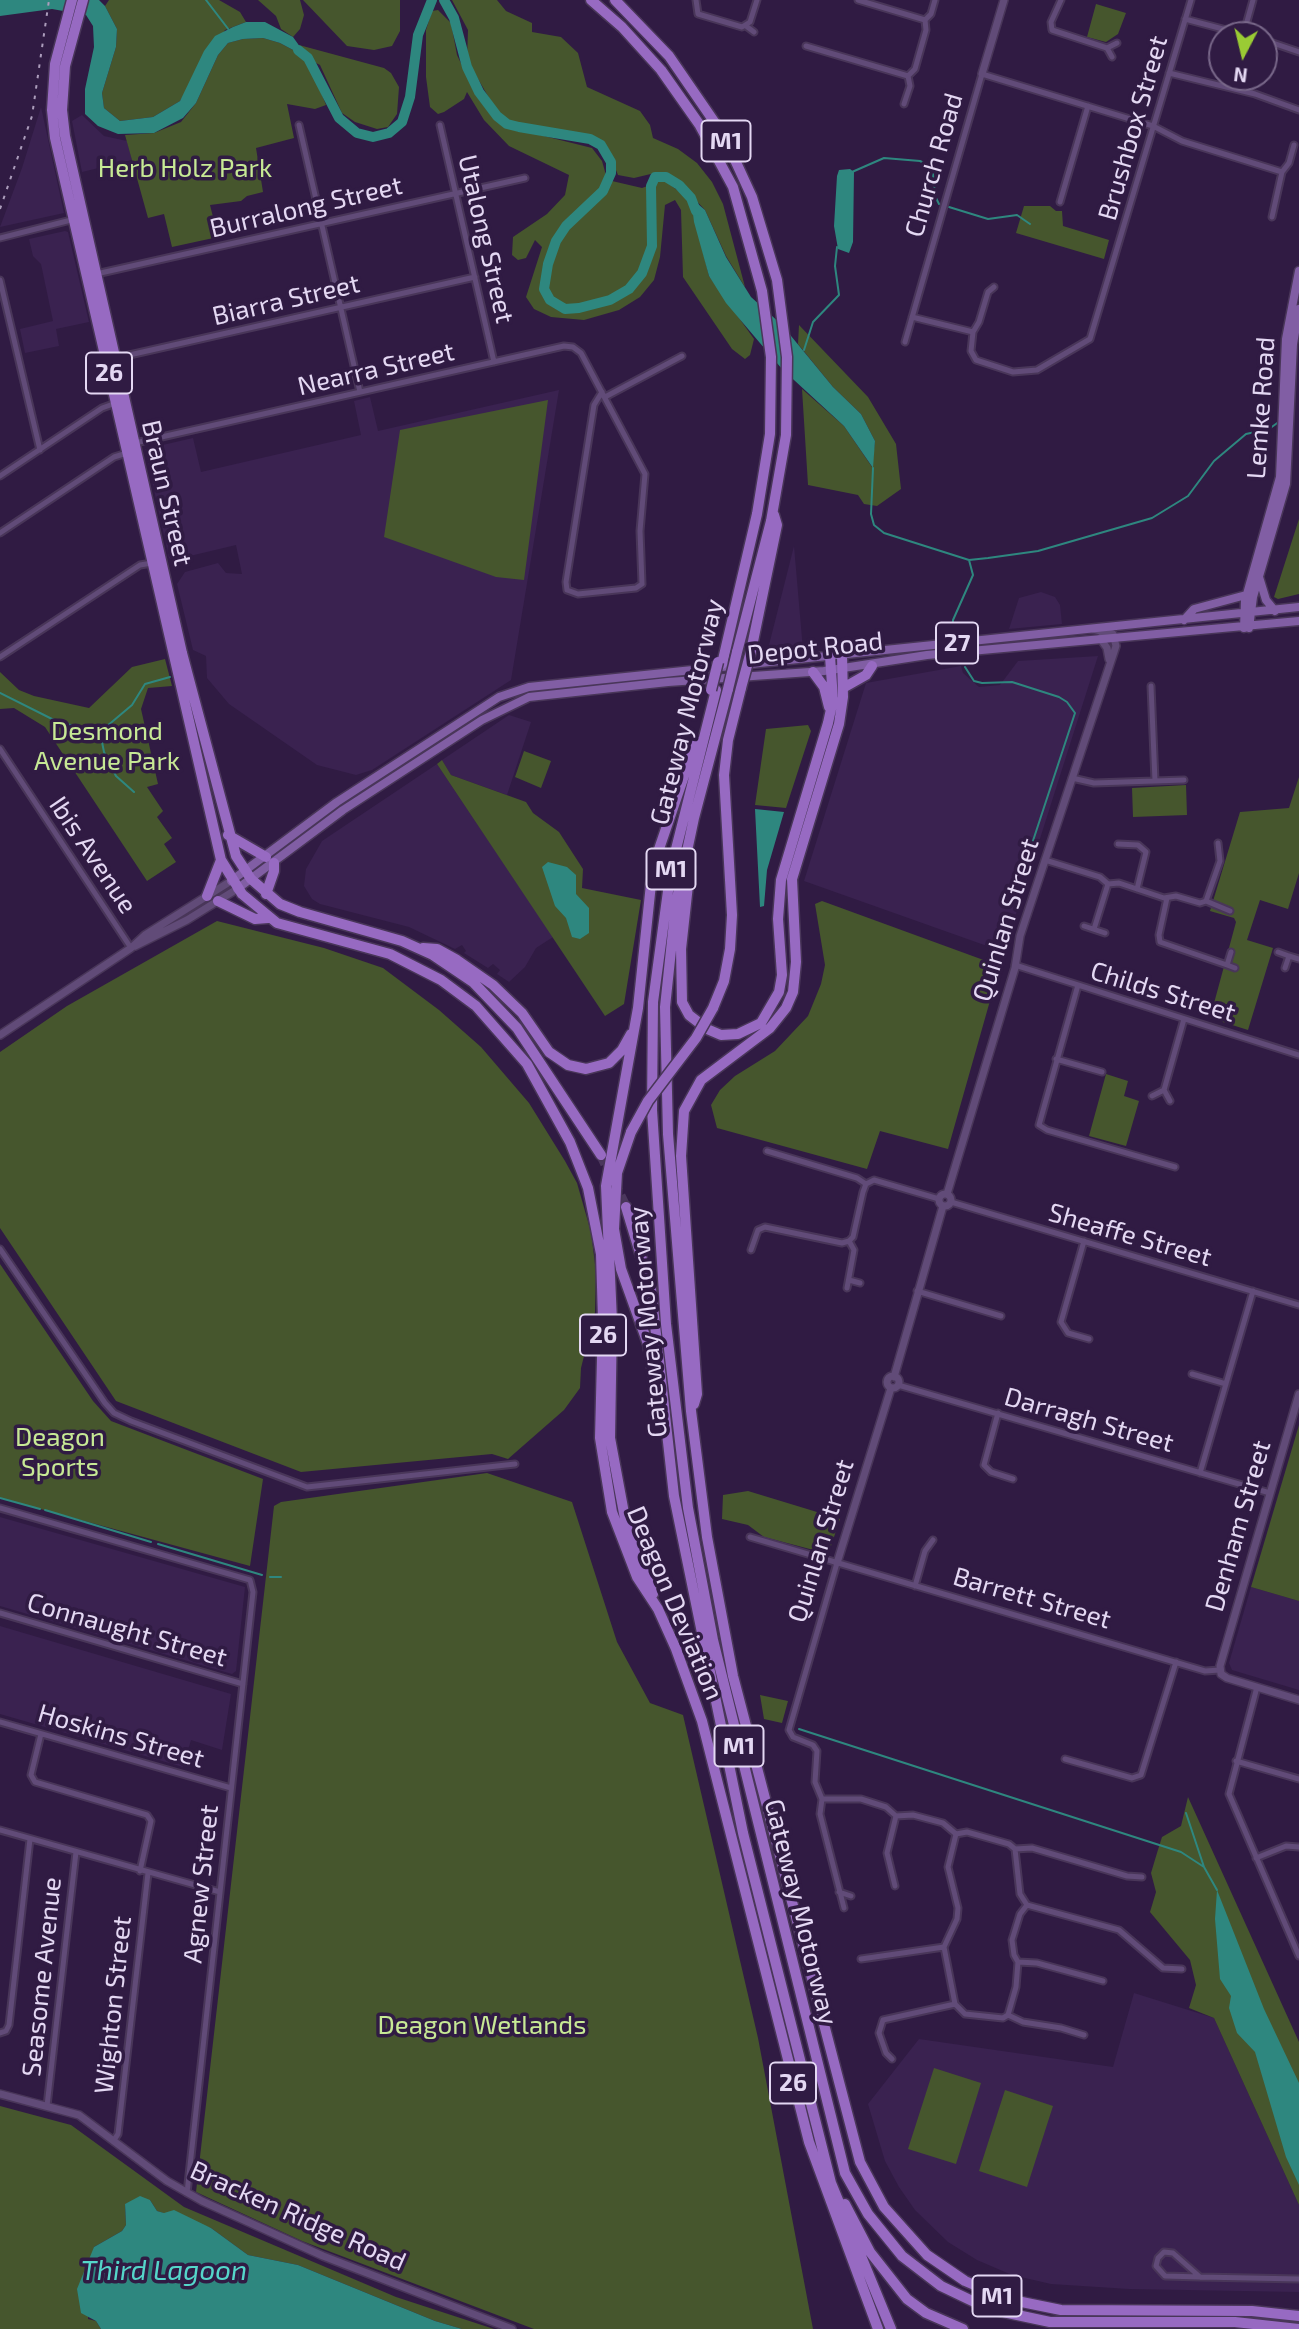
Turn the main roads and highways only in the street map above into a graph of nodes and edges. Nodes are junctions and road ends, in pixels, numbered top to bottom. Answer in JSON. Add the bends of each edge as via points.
{"nodes":[{"id":1,"x":72,"y":0,"type":"edge"},
{"id":2,"x":83,"y":0,"type":"edge"},
{"id":3,"x":591,"y":0,"type":"edge"},
{"id":4,"x":615,"y":0,"type":"edge"},
{"id":5,"x":73,"y":16,"type":"junction"},
{"id":6,"x":79,"y":218,"type":"junction"},
{"id":7,"x":1299,"y":271,"type":"edge"},
{"id":8,"x":1299,"y":309,"type":"edge"},
{"id":9,"x":111,"y":359,"type":"junction"},
{"id":10,"x":1287,"y":391,"type":"junction"},
{"id":11,"x":1285,"y":455,"type":"junction"},
{"id":12,"x":773,"y":511,"type":"junction"},
{"id":13,"x":156,"y":564,"type":"junction"},
{"id":14,"x":1259,"y":577,"type":"junction"},
{"id":15,"x":1247,"y":595,"type":"junction"},
{"id":16,"x":1299,"y":607,"type":"edge"},
{"id":17,"x":1275,"y":611,"type":"junction"},
{"id":18,"x":1247,"y":614,"type":"junction"},
{"id":19,"x":1184,"y":620,"type":"junction"},
{"id":20,"x":1299,"y":621,"type":"edge"},
{"id":21,"x":1247,"y":628,"type":"junction"},
{"id":22,"x":842,"y":655,"type":"junction"},
{"id":23,"x":830,"y":656,"type":"junction"},
{"id":24,"x":872,"y":666,"type":"junction"},
{"id":25,"x":843,"y":669,"type":"junction"},
{"id":26,"x":831,"y":671,"type":"junction"},
{"id":27,"x":813,"y":673,"type":"junction"},
{"id":28,"x":843,"y":688,"type":"junction"},
{"id":29,"x":713,"y":690,"type":"junction"},
{"id":30,"x":830,"y":710,"type":"junction"},
{"id":31,"x":228,"y":835,"type":"junction"},
{"id":32,"x":685,"y":856,"type":"junction"},
{"id":33,"x":221,"y":860,"type":"junction"},
{"id":34,"x":270,"y":860,"type":"junction"},
{"id":35,"x":248,"y":875,"type":"junction"},
{"id":36,"x":234,"y":885,"type":"junction"},
{"id":37,"x":265,"y":894,"type":"junction"},
{"id":38,"x":207,"y":896,"type":"road end"},
{"id":39,"x":218,"y":901,"type":"road end"},
{"id":40,"x":269,"y":918,"type":"junction"},
{"id":41,"x":416,"y":947,"type":"junction"},
{"id":42,"x":635,"y":1023,"type":"junction"},
{"id":43,"x":601,"y":1155,"type":"tunnel mouth"},
{"id":44,"x":626,"y":1207,"type":"tunnel mouth"},
{"id":45,"x":691,"y":1411,"type":"junction"},
{"id":46,"x":672,"y":1475,"type":"junction"},
{"id":47,"x":658,"y":1609,"type":"junction"},
{"id":48,"x":831,"y":2183,"type":"junction"},
{"id":49,"x":1299,"y":2316,"type":"edge"},
{"id":50,"x":1293,"y":2328,"type":"edge"},
{"id":51,"x":878,"y":2329,"type":"edge"},
{"id":52,"x":891,"y":2329,"type":"edge"},
{"id":53,"x":963,"y":2329,"type":"edge"}],
"edges":[{"from":1,"to":5,"type":"highway","number":"26"},
{"from":2,"to":5,"type":"highway","number":"26"},
{"from":3,"to":29,"type":"highway","name":"Gateway Motorway","number":"M1","bridge":true,"via":[[661,69],[699,124],[733,187],[762,291],[772,384],[770,434]]},
{"from":4,"to":12,"type":"highway","name":"Gateway Motorway","number":"M1","via":[[669,56],[724,136],[760,220],[782,311],[788,400]]},
{"from":5,"to":6,"type":"highway","name":"Braun Street","number":"26","via":[[55,64],[57,110]]},
{"from":6,"to":9,"type":"highway","name":"Braun Street","number":"26"},
{"from":6,"to":9,"type":"highway","name":"Braun Street","number":"26","via":[[96,274]]},
{"from":7,"to":10,"type":"main road","name":"Lemke Road","via":[[1286,339]]},
{"from":8,"to":10,"type":"main road","name":"Lemke Road"},
{"from":9,"to":13,"type":"highway","name":"Braun Street","number":"26","via":[[135,443]]},
{"from":9,"to":13,"type":"highway","name":"Braun Street","number":"26","via":[[116,403]]},
{"from":10,"to":11,"type":"main road","name":"Lemke Road"},
{"from":11,"to":14,"type":"main road","name":"Lemke Road","via":[[1283,496]]},
{"from":11,"to":15,"type":"main road","name":"Lemke Road"},
{"from":12,"to":32,"type":"highway","name":"Gateway Motorway","number":"M1","bridge":true},
{"from":12,"to":46,"type":"highway","bridge":true,"via":[[777,525],[728,744],[724,783],[732,915],[724,981],[696,1038],[648,1101],[631,1132],[615,1188],[615,1240],[648,1345]]},
{"from":13,"to":31,"type":"highway","name":"Braun Street","number":"26"},
{"from":13,"to":33,"type":"highway","name":"Braun Street","number":"26"},
{"from":14,"to":17,"type":"main road"},
{"from":14,"to":18,"type":"main road","name":"Lemke Road"},
{"from":15,"to":18,"type":"main road","name":"Lemke Road"},
{"from":15,"to":19,"type":"main road","number":"27","via":[[1194,609]]},
{"from":16,"to":17,"type":"main road","name":"Depot Road"},
{"from":17,"to":18,"type":"main road","name":"Depot Road"},
{"from":18,"to":19,"type":"main road","name":"Depot Road"},
{"from":18,"to":21,"type":"main road","name":"Lemke Road"},
{"from":19,"to":22,"type":"main road","name":"Depot Road","number":"27"},
{"from":20,"to":21,"type":"main road","name":"Depot Road"},
{"from":21,"to":24,"type":"main road","name":"Depot Road","number":"27","via":[[927,655]]},
{"from":22,"to":23,"type":"main road","name":"Depot Road","number":"27"},
{"from":22,"to":25,"type":"highway"},
{"from":23,"to":26,"type":"highway"},
{"from":23,"to":34,"type":"main road","name":"Depot Road","number":"27","via":[[696,667],[517,690],[499,697],[337,802]]},
{"from":24,"to":25,"type":"main road","name":"Depot Road","number":"27"},
{"from":24,"to":28,"type":"highway","via":[[866,675]]},
{"from":25,"to":26,"type":"main road","name":"Depot Road","number":"27"},
{"from":25,"to":28,"type":"highway"},
{"from":26,"to":27,"type":"main road","name":"Depot Road","number":"27"},
{"from":26,"to":30,"type":"highway"},
{"from":27,"to":30,"type":"highway","via":[[824,687]]},
{"from":27,"to":34,"type":"main road","name":"Depot Road","number":"27","via":[[627,685],[520,699]]},
{"from":28,"to":45,"type":"highway","via":[[836,735],[793,868],[793,992],[770,1028],[701,1080],[684,1111],[681,1156],[697,1394]]},
{"from":29,"to":42,"type":"highway","via":[[656,863]]},
{"from":29,"to":50,"type":"highway","name":"Gateway Motorway","number":"M1","via":[[671,869],[653,1002],[652,1110],[666,1324],[688,1508],[713,1640],[840,2158],[867,2214],[902,2256],[967,2300],[1036,2321],[1235,2322]]},
{"from":30,"to":32,"type":"highway","via":[[784,866],[779,992],[761,1023],[738,1034],[721,1035],[707,1029],[689,1015],[682,1002],[681,949],[690,867]]},
{"from":31,"to":34,"type":"highway"},
{"from":31,"to":35,"type":"highway","name":"Braun Street","number":"26"},
{"from":32,"to":45,"type":"highway","name":"Gateway Motorway","number":"M1","via":[[669,964],[664,1071]]},
{"from":33,"to":36,"type":"highway","number":"26"},
{"from":33,"to":38,"type":"highway"},
{"from":34,"to":35,"type":"main road","name":"Depot Road","number":"27"},
{"from":34,"to":37,"type":"highway","via":[[274,872]]},
{"from":35,"to":36,"type":"main road","name":"Depot Road","number":"27"},
{"from":35,"to":37,"type":"highway","number":"26"},
{"from":36,"to":40,"type":"highway","name":"Deagon Deviation","number":"26"},
{"from":37,"to":41,"type":"highway","number":"26","via":[[292,910]]},
{"from":39,"to":40,"type":"highway","via":[[255,919]]},
{"from":40,"to":47,"type":"highway","name":"Deagon Deviation","number":"26","via":[[298,930],[374,948],[440,980],[498,1028],[540,1085],[579,1164],[593,1209],[601,1254],[603,1466],[617,1530],[637,1577]]},
{"from":41,"to":42,"type":"highway","via":[[437,950],[493,985],[522,1013],[549,1052],[568,1065],[586,1069],[609,1063],[622,1050]]},
{"from":41,"to":43,"type":"highway","number":"26","via":[[453,968],[499,1006]]},
{"from":42,"to":47,"type":"highway","via":[[606,1186],[612,1321],[609,1418],[621,1506]]},
{"from":44,"to":46,"type":"highway","name":"Deagon Deviation","number":"26","via":[[651,1289]]},
{"from":45,"to":49,"type":"highway","name":"Gateway Motorway","number":"M1","via":[[714,1585],[741,1710],[844,2110],[860,2162],[884,2207],[911,2240],[943,2267],[985,2291],[1026,2304],[1086,2311],[1252,2311]]},
{"from":46,"to":48,"type":"highway","name":"Deagon Deviation","number":"26","via":[[743,1833]]},
{"from":47,"to":51,"type":"highway","name":"Deagon Deviation","number":"26","via":[[702,1721],[809,2142]]},
{"from":48,"to":52,"type":"highway","name":"Deagon Deviation","number":"26"},
{"from":48,"to":53,"type":"highway","via":[[840,2191],[870,2252],[907,2299]]}]}
